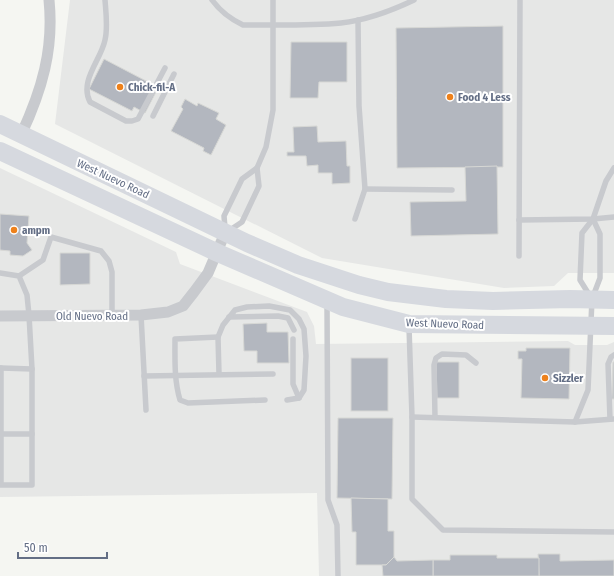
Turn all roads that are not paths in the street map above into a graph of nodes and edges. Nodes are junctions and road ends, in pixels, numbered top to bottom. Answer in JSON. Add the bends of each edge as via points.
{"nodes":[{"id":1,"x":49,"y":0,"type":"edge"},
{"id":2,"x":105,"y":0,"type":"edge"},
{"id":3,"x":212,"y":0,"type":"edge"},
{"id":4,"x":273,"y":0,"type":"edge"},
{"id":5,"x":414,"y":0,"type":"edge"},
{"id":6,"x":520,"y":0,"type":"edge"},
{"id":7,"x":358,"y":20,"type":"junction"},
{"id":8,"x":273,"y":25,"type":"junction"},
{"id":9,"x":166,"y":68,"type":"dead end"},
{"id":10,"x":174,"y":74,"type":"dead end"},
{"id":11,"x":153,"y":116,"type":"dead end"},
{"id":12,"x":0,"y":124,"type":"edge"},
{"id":13,"x":21,"y":134,"type":"junction"},
{"id":14,"x":0,"y":151,"type":"edge"},
{"id":15,"x":257,"y":168,"type":"junction"},
{"id":16,"x":614,"y":168,"type":"edge"},
{"id":17,"x":365,"y":189,"type":"junction"},
{"id":18,"x":452,"y":190,"type":"dead end"},
{"id":19,"x":614,"y":217,"type":"edge"},
{"id":20,"x":355,"y":219,"type":"dead end"},
{"id":21,"x":593,"y":219,"type":"junction"},
{"id":22,"x":519,"y":220,"type":"junction"},
{"id":23,"x":225,"y":233,"type":"junction"},
{"id":24,"x":218,"y":253,"type":"junction"},
{"id":25,"x":519,"y":256,"type":"dead end"},
{"id":26,"x":0,"y":273,"type":"edge"},
{"id":27,"x":19,"y":276,"type":"junction"},
{"id":28,"x":592,"y":299,"type":"junction"},
{"id":29,"x":327,"y":300,"type":"junction"},
{"id":30,"x":614,"y":300,"type":"edge"},
{"id":31,"x":493,"y":301,"type":"junction"},
{"id":32,"x":29,"y":315,"type":"junction"},
{"id":33,"x":0,"y":316,"type":"edge"},
{"id":34,"x":112,"y":316,"type":"junction"},
{"id":35,"x":141,"y":316,"type":"junction"},
{"id":36,"x":229,"y":317,"type":"junction"},
{"id":37,"x":409,"y":324,"type":"junction"},
{"id":38,"x":614,"y":326,"type":"edge"},
{"id":39,"x":591,"y":327,"type":"junction"},
{"id":40,"x":294,"y":330,"type":"dead end"},
{"id":41,"x":218,"y":337,"type":"junction"},
{"id":42,"x":293,"y":339,"type":"dead end"},
{"id":43,"x":614,"y":355,"type":"edge"},
{"id":44,"x":476,"y":363,"type":"dead end"},
{"id":45,"x":1,"y":368,"type":"edge"},
{"id":46,"x":32,"y":369,"type":"junction"},
{"id":47,"x":219,"y":374,"type":"junction"},
{"id":48,"x":273,"y":374,"type":"dead end"},
{"id":49,"x":176,"y":375,"type":"junction"},
{"id":50,"x":144,"y":376,"type":"junction"},
{"id":51,"x":1,"y":397,"type":"edge"},
{"id":52,"x":299,"y":398,"type":"junction"},
{"id":53,"x":264,"y":400,"type":"dead end"},
{"id":54,"x":287,"y":400,"type":"dead end"},
{"id":55,"x":146,"y":410,"type":"dead end"},
{"id":56,"x":412,"y":416,"type":"junction"},
{"id":57,"x":435,"y":417,"type":"junction"},
{"id":58,"x":612,"y":419,"type":"edge"},
{"id":59,"x":575,"y":422,"type":"junction"},
{"id":60,"x":1,"y":434,"type":"edge"},
{"id":61,"x":32,"y":434,"type":"junction"},
{"id":62,"x":1,"y":486,"type":"edge"},
{"id":63,"x":614,"y":532,"type":"edge"},
{"id":64,"x":338,"y":576,"type":"edge"}],
"edges":[{"from":1,"to":13,"type":"street","via":[[48,60],[37,98]]},
{"from":2,"to":9,"type":"lane","via":[[107,33],[87,85],[90,102],[126,122],[132,122],[138,118]]},
{"from":3,"to":8,"type":"lane","via":[[232,20],[243,25]]},
{"from":4,"to":8,"type":"lane"},
{"from":5,"to":7,"type":"lane","via":[[391,11]]},
{"from":6,"to":22,"type":"lane"},
{"from":7,"to":8,"type":"lane"},
{"from":7,"to":17,"type":"lane","via":[[359,106]]},
{"from":8,"to":15,"type":"lane","via":[[273,110],[266,147]]},
{"from":10,"to":11,"type":"lane"},
{"from":12,"to":13,"type":"main road","name":"West Nuevo Road"},
{"from":13,"to":23,"type":"main road","name":"West Nuevo Road"},
{"from":14,"to":24,"type":"main road","name":"West Nuevo Road"},
{"from":15,"to":23,"type":"lane","via":[[242,179],[224,216]]},
{"from":15,"to":23,"type":"lane","via":[[259,186],[242,222]]},
{"from":16,"to":21,"type":"lane","via":[[606,181]]},
{"from":17,"to":18,"type":"lane"},
{"from":17,"to":20,"type":"lane"},
{"from":19,"to":21,"type":"lane"},
{"from":21,"to":22,"type":"lane"},
{"from":21,"to":28,"type":"lane","via":[[600,234],[600,278]]},
{"from":21,"to":28,"type":"lane","via":[[582,233],[580,280]]},
{"from":22,"to":25,"type":"lane"},
{"from":23,"to":24,"type":"street"},
{"from":23,"to":31,"type":"main road","name":"West Nuevo Road","via":[[298,265],[359,285],[446,300]]},
{"from":24,"to":29,"type":"main road","name":"West Nuevo Road"},
{"from":24,"to":35,"type":"street","name":"Old Nuevo Road","via":[[208,273],[182,306],[168,312]]},
{"from":26,"to":27,"type":"lane"},
{"from":27,"to":32,"type":"lane","via":[[28,295]]},
{"from":27,"to":34,"type":"lane","via":[[43,260],[51,237],[101,251],[109,260],[112,272]]},
{"from":28,"to":30,"type":"main road","name":"West Nuevo Road"},
{"from":28,"to":31,"type":"main road","name":"West Nuevo Road"},
{"from":28,"to":39,"type":"lane"},
{"from":29,"to":37,"type":"main road","name":"West Nuevo Road","via":[[343,307]]},
{"from":29,"to":64,"type":"lane","via":[[328,500],[337,525]]},
{"from":31,"to":37,"type":"main road","via":[[482,310],[462,313],[420,309],[412,316]]},
{"from":32,"to":33,"type":"street","name":"Old Nuevo Road"},
{"from":32,"to":34,"type":"street","name":"Old Nuevo Road"},
{"from":32,"to":46,"type":"lane"},
{"from":34,"to":35,"type":"street","name":"Old Nuevo Road"},
{"from":35,"to":50,"type":"lane"},
{"from":36,"to":40,"type":"lane","via":[[288,318]]},
{"from":36,"to":41,"type":"lane"},
{"from":36,"to":52,"type":"lane","via":[[235,310],[269,306],[290,310],[299,319],[304,329],[306,356],[304,390]]},
{"from":37,"to":39,"type":"main road","name":"West Nuevo Road"},
{"from":37,"to":56,"type":"lane"},
{"from":38,"to":39,"type":"main road","name":"West Nuevo Road"},
{"from":39,"to":59,"type":"lane","via":[[588,390]]},
{"from":41,"to":47,"type":"lane"},
{"from":41,"to":49,"type":"lane","via":[[175,339]]},
{"from":42,"to":52,"type":"lane","via":[[293,384]]},
{"from":43,"to":58,"type":"lane","via":[[608,364]]},
{"from":44,"to":57,"type":"lane","via":[[466,355],[442,354],[436,358]]},
{"from":45,"to":46,"type":"lane"},
{"from":45,"to":51,"type":"lane"},
{"from":46,"to":61,"type":"lane"},
{"from":47,"to":48,"type":"lane"},
{"from":47,"to":49,"type":"lane"},
{"from":49,"to":50,"type":"lane"},
{"from":49,"to":53,"type":"lane","via":[[180,400],[188,403]]},
{"from":50,"to":55,"type":"lane"},
{"from":51,"to":60,"type":"lane"},
{"from":52,"to":54,"type":"lane"},
{"from":56,"to":57,"type":"lane"},
{"from":56,"to":63,"type":"lane","via":[[412,499],[443,530]]},
{"from":57,"to":59,"type":"lane"},
{"from":58,"to":59,"type":"lane"},
{"from":60,"to":61,"type":"lane"},
{"from":60,"to":62,"type":"lane"},
{"from":61,"to":62,"type":"lane","via":[[32,485]]}]}
